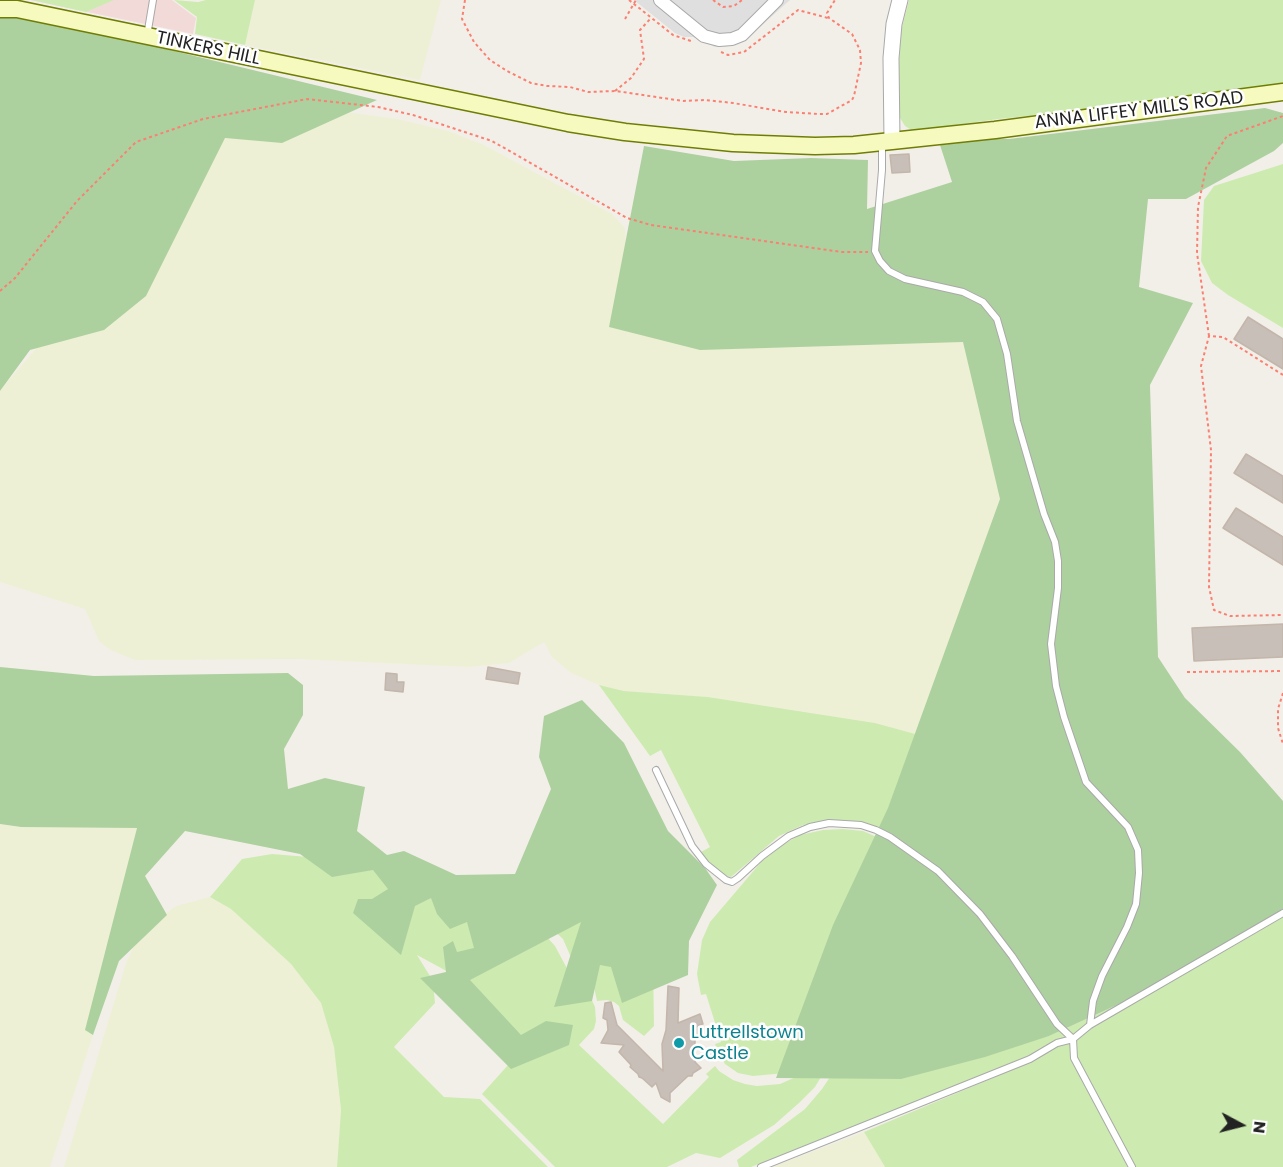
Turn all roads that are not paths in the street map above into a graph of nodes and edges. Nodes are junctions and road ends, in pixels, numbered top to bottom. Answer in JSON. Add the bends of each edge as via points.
{"nodes":[{"id":1,"x":153,"y":0,"type":"edge"},
{"id":2,"x":660,"y":0,"type":"edge"},
{"id":3,"x":777,"y":0,"type":"edge"},
{"id":4,"x":900,"y":0,"type":"edge"},
{"id":5,"x":0,"y":9,"type":"edge"},
{"id":6,"x":147,"y":36,"type":"junction"},
{"id":7,"x":1283,"y":92,"type":"edge"},
{"id":8,"x":887,"y":142,"type":"junction"},
{"id":9,"x":656,"y":770,"type":"dead end"},
{"id":10,"x":1283,"y":913,"type":"edge"},
{"id":11,"x":1090,"y":1024,"type":"junction"},
{"id":12,"x":1073,"y":1039,"type":"junction"},
{"id":13,"x":761,"y":1167,"type":"edge"},
{"id":14,"x":1132,"y":1167,"type":"edge"}],
"edges":[{"from":1,"to":6,"type":"lane"},
{"from":2,"to":3,"type":"street","via":[[704,36],[719,40],[742,35]]},
{"from":4,"to":8,"type":"street","via":[[894,24]]},
{"from":5,"to":6,"type":"main road","name":"TINKERS HILL","via":[[17,9]]},
{"from":6,"to":8,"type":"main road","name":"TINKERS HILL","via":[[625,132],[733,143],[815,146]]},
{"from":7,"to":8,"type":"main road","name":"ANNA LIFFEY MILLS ROAD"},
{"from":8,"to":11,"type":"lane","via":[[875,251],[889,271],[905,279],[963,292],[983,302],[997,319],[1017,421],[1055,542],[1058,588],[1051,644],[1064,717],[1086,782],[1128,827],[1138,850],[1136,904],[1102,976]]},
{"from":9,"to":12,"type":"lane","via":[[692,846],[716,874],[732,882],[775,844],[810,827],[829,823],[861,825],[890,837],[938,871],[980,914],[1057,1024]]},
{"from":10,"to":11,"type":"lane"},
{"from":11,"to":12,"type":"lane"},
{"from":12,"to":13,"type":"lane"},
{"from":12,"to":14,"type":"lane","via":[[1074,1058]]}]}
